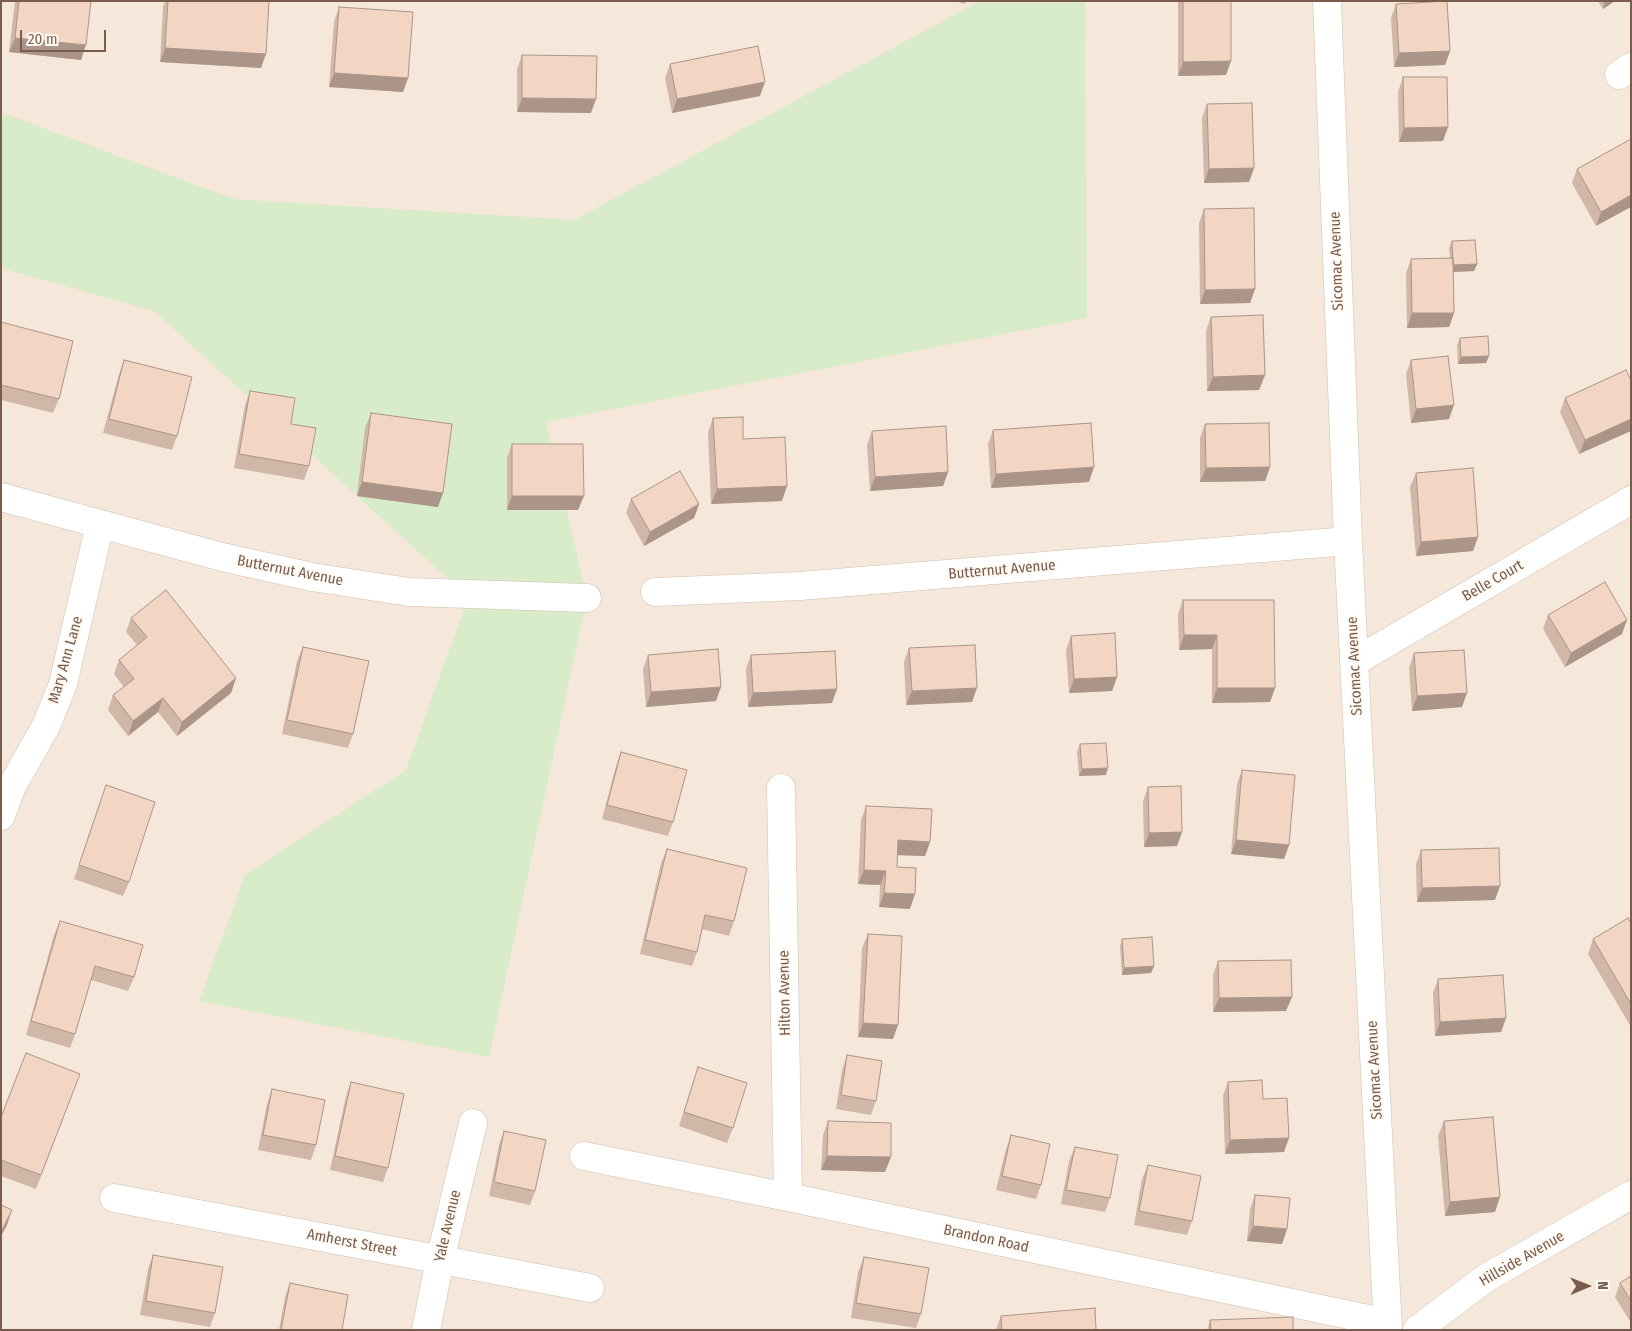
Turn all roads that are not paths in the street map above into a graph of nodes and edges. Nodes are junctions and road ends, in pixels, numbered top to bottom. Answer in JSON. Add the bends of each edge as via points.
{"nodes":[{"id":1,"x":1327,"y":1,"type":"edge"},
{"id":2,"x":1,"y":497,"type":"edge"},
{"id":3,"x":1631,"y":500,"type":"edge"},
{"id":4,"x":100,"y":524,"type":"junction"},
{"id":5,"x":1348,"y":541,"type":"junction"},
{"id":6,"x":655,"y":592,"type":"dead end"},
{"id":7,"x":587,"y":598,"type":"dead end"},
{"id":8,"x":1354,"y":662,"type":"junction"},
{"id":9,"x":781,"y":788,"type":"dead end"},
{"id":10,"x":1,"y":816,"type":"edge"},
{"id":11,"x":473,"y":1123,"type":"dead end"},
{"id":12,"x":584,"y":1156,"type":"dead end"},
{"id":13,"x":1631,"y":1195,"type":"edge"},
{"id":14,"x":788,"y":1197,"type":"junction"},
{"id":15,"x":114,"y":1198,"type":"dead end"},
{"id":16,"x":440,"y":1260,"type":"junction"},
{"id":17,"x":590,"y":1288,"type":"dead end"},
{"id":18,"x":1388,"y":1326,"type":"edge"},
{"id":19,"x":426,"y":1330,"type":"edge"},
{"id":20,"x":1417,"y":1330,"type":"edge"}],
"edges":[{"from":1,"to":5,"type":"street","name":"Sicomac Avenue"},
{"from":2,"to":4,"type":"street","name":"Butternut Avenue"},
{"from":3,"to":8,"type":"street","name":"Belle Court"},
{"from":4,"to":7,"type":"street","name":"Butternut Avenue","via":[[312,577],[409,592]]},
{"from":4,"to":10,"type":"street","name":"Mary Ann Lane","via":[[63,684],[46,726],[12,786]]},
{"from":5,"to":6,"type":"street","name":"Butternut Avenue","via":[[800,586]]},
{"from":5,"to":8,"type":"street","name":"Sicomac Avenue"},
{"from":8,"to":18,"type":"street","name":"Sicomac Avenue"},
{"from":9,"to":14,"type":"street","name":"Hilton Avenue"},
{"from":11,"to":16,"type":"street","name":"Yale Avenue"},
{"from":12,"to":14,"type":"street","name":"Brandon Road"},
{"from":13,"to":20,"type":"street","name":"Hillside Avenue","via":[[1486,1278]]},
{"from":14,"to":18,"type":"street","name":"Brandon Road"},
{"from":15,"to":16,"type":"street","name":"Amherst Street"},
{"from":16,"to":17,"type":"street","name":"Amherst Street"},
{"from":16,"to":19,"type":"street","name":"Yale Avenue"}]}
